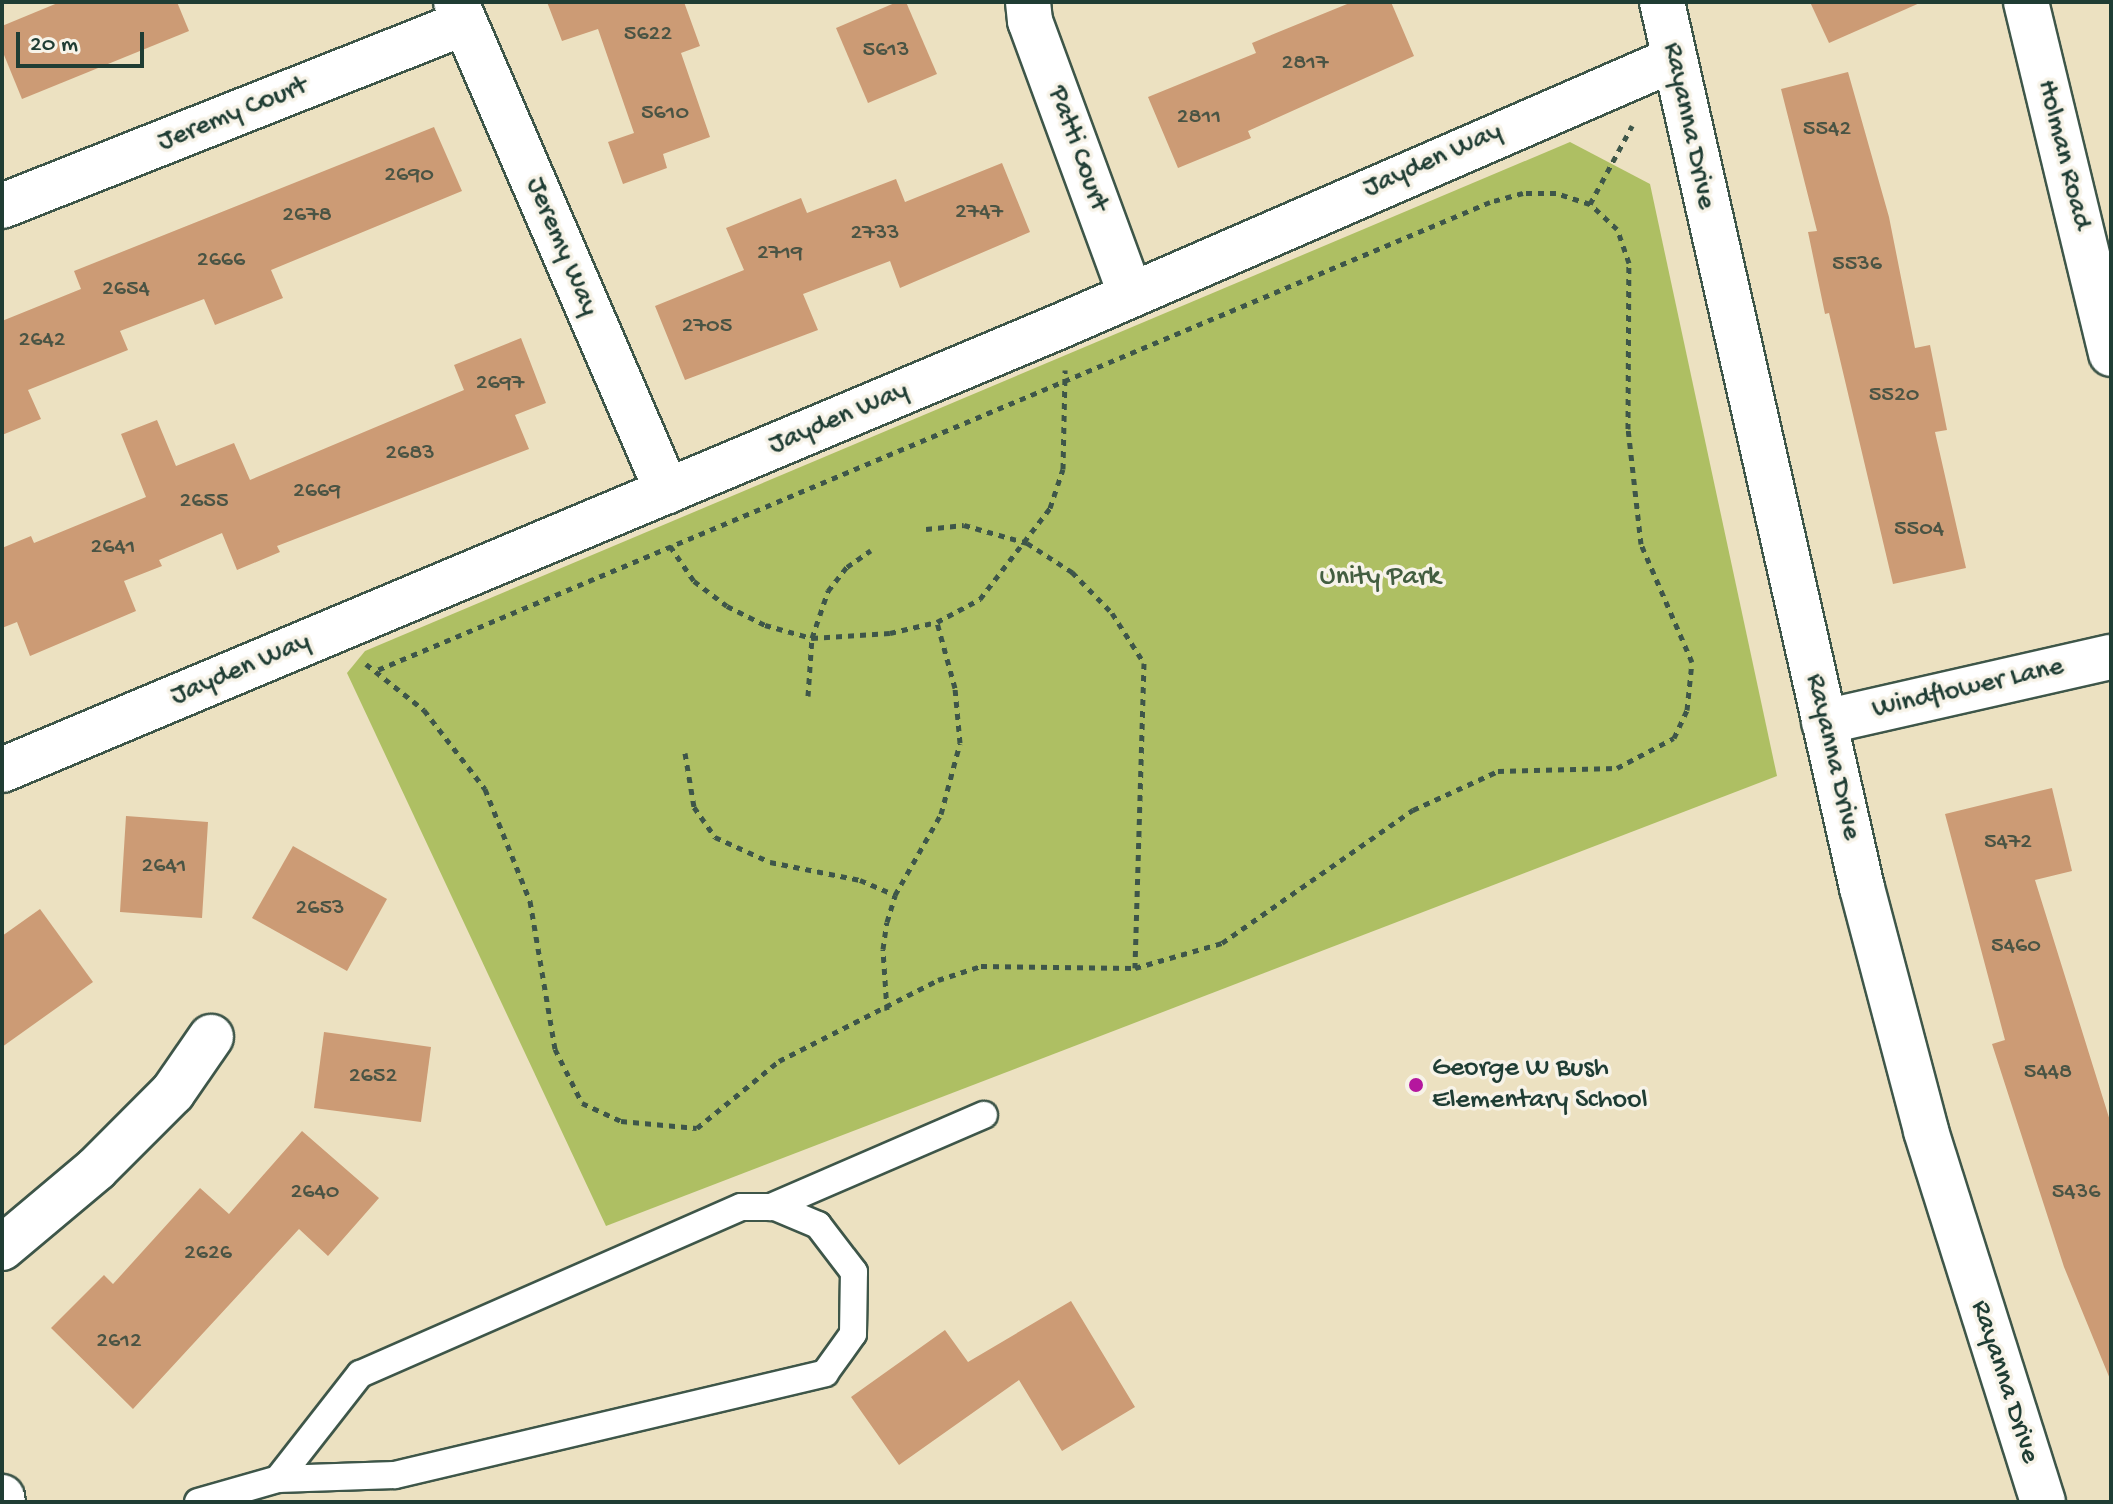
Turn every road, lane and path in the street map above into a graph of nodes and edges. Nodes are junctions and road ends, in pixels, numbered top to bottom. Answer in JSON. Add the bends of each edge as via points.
{"nodes":[{"id":1,"x":1028,"y":2,"type":"edge"},
{"id":2,"x":1662,"y":2,"type":"edge"},
{"id":3,"x":2026,"y":2,"type":"edge"},
{"id":4,"x":460,"y":12,"type":"edge"},
{"id":5,"x":1672,"y":60,"type":"junction"},
{"id":6,"x":1634,"y":123,"type":"dead end"},
{"id":7,"x":1590,"y":204,"type":"junction"},
{"id":8,"x":2,"y":206,"type":"edge"},
{"id":9,"x":1131,"y":295,"type":"junction"},
{"id":10,"x":1058,"y":327,"type":"junction"},
{"id":11,"x":2111,"y":354,"type":"edge"},
{"id":12,"x":1068,"y":382,"type":"junction"},
{"id":13,"x":653,"y":497,"type":"junction"},
{"id":14,"x":926,"y":529,"type":"dead end"},
{"id":15,"x":1027,"y":543,"type":"junction"},
{"id":16,"x":671,"y":548,"type":"junction"},
{"id":17,"x":871,"y":550,"type":"dead end"},
{"id":18,"x":937,"y":622,"type":"junction"},
{"id":19,"x":327,"y":634,"type":"junction"},
{"id":20,"x":812,"y":638,"type":"junction"},
{"id":21,"x":2111,"y":657,"type":"edge"},
{"id":22,"x":375,"y":671,"type":"junction"},
{"id":23,"x":808,"y":696,"type":"dead end"},
{"id":24,"x":1824,"y":722,"type":"junction"},
{"id":25,"x":685,"y":753,"type":"dead end"},
{"id":26,"x":2,"y":770,"type":"edge"},
{"id":27,"x":895,"y":895,"type":"junction"},
{"id":28,"x":1135,"y":968,"type":"junction"},
{"id":29,"x":887,"y":1010,"type":"junction"},
{"id":30,"x":211,"y":1037,"type":"dead end"},
{"id":31,"x":984,"y":1115,"type":"dead end"},
{"id":32,"x":771,"y":1207,"type":"junction"},
{"id":33,"x":2,"y":1248,"type":"edge"},
{"id":34,"x":278,"y":1479,"type":"junction"},
{"id":35,"x":198,"y":1502,"type":"edge"},
{"id":36,"x":2043,"y":1502,"type":"edge"}],
"edges":[{"from":1,"to":9,"type":"street","name":"Patti Court","via":[[1030,21]]},
{"from":2,"to":5,"type":"street","name":"Rayanna Drive"},
{"from":3,"to":11,"type":"street","name":"Holman Road"},
{"from":4,"to":8,"type":"street","name":"Jeremy Court"},
{"from":4,"to":13,"type":"street","name":"Jeremy Way"},
{"from":5,"to":9,"type":"street","name":"Jayden Way"},
{"from":5,"to":24,"type":"street","name":"Rayanna Drive"},
{"from":6,"to":7,"type":"path"},
{"from":7,"to":12,"type":"path","via":[[1556,193],[1523,193],[1490,202]]},
{"from":7,"to":28,"type":"path","via":[[1617,229],[1629,263],[1628,429],[1641,544],[1692,662],[1687,710],[1674,738],[1617,768],[1498,771],[1413,810],[1222,943]]},
{"from":9,"to":10,"type":"street","name":"Jayden Way"},
{"from":10,"to":12,"type":"path"},
{"from":10,"to":13,"type":"street","name":"Jayden Way"},
{"from":12,"to":15,"type":"path","via":[[1063,469],[1050,508]]},
{"from":12,"to":16,"type":"path"},
{"from":13,"to":16,"type":"path"},
{"from":13,"to":19,"type":"street","name":"Jayden Way"},
{"from":14,"to":15,"type":"path","via":[[964,525]]},
{"from":15,"to":18,"type":"path","via":[[980,599]]},
{"from":15,"to":28,"type":"path","via":[[1072,572],[1102,603],[1144,663]]},
{"from":16,"to":20,"type":"path","via":[[694,581],[727,606],[765,625]]},
{"from":16,"to":22,"type":"path"},
{"from":17,"to":20,"type":"path","via":[[847,567],[828,591]]},
{"from":18,"to":20,"type":"path","via":[[890,633]]},
{"from":18,"to":27,"type":"path","via":[[955,688],[960,743],[941,814]]},
{"from":19,"to":22,"type":"path"},
{"from":19,"to":26,"type":"street","name":"Jayden Way"},
{"from":20,"to":23,"type":"path"},
{"from":21,"to":24,"type":"street","name":"Windflower Lane"},
{"from":22,"to":29,"type":"path","via":[[424,710],[485,789],[530,901],[555,1049],[582,1103],[621,1121],[697,1128],[779,1061]]},
{"from":24,"to":36,"type":"street","name":"Rayanna Drive","via":[[1926,1131]]},
{"from":25,"to":27,"type":"path","via":[[694,807],[715,837],[770,862],[860,880]]},
{"from":27,"to":29,"type":"path","via":[[883,949]]},
{"from":28,"to":29,"type":"path","via":[[981,966],[938,980]]},
{"from":30,"to":33,"type":"street","via":[[151,1114]]},
{"from":31,"to":32,"type":"lane"},
{"from":32,"to":34,"type":"lane","via":[[741,1207],[360,1374]]},
{"from":32,"to":34,"type":"lane","via":[[818,1225],[854,1272],[853,1334],[825,1373],[395,1475]]},
{"from":34,"to":35,"type":"lane"}]}
